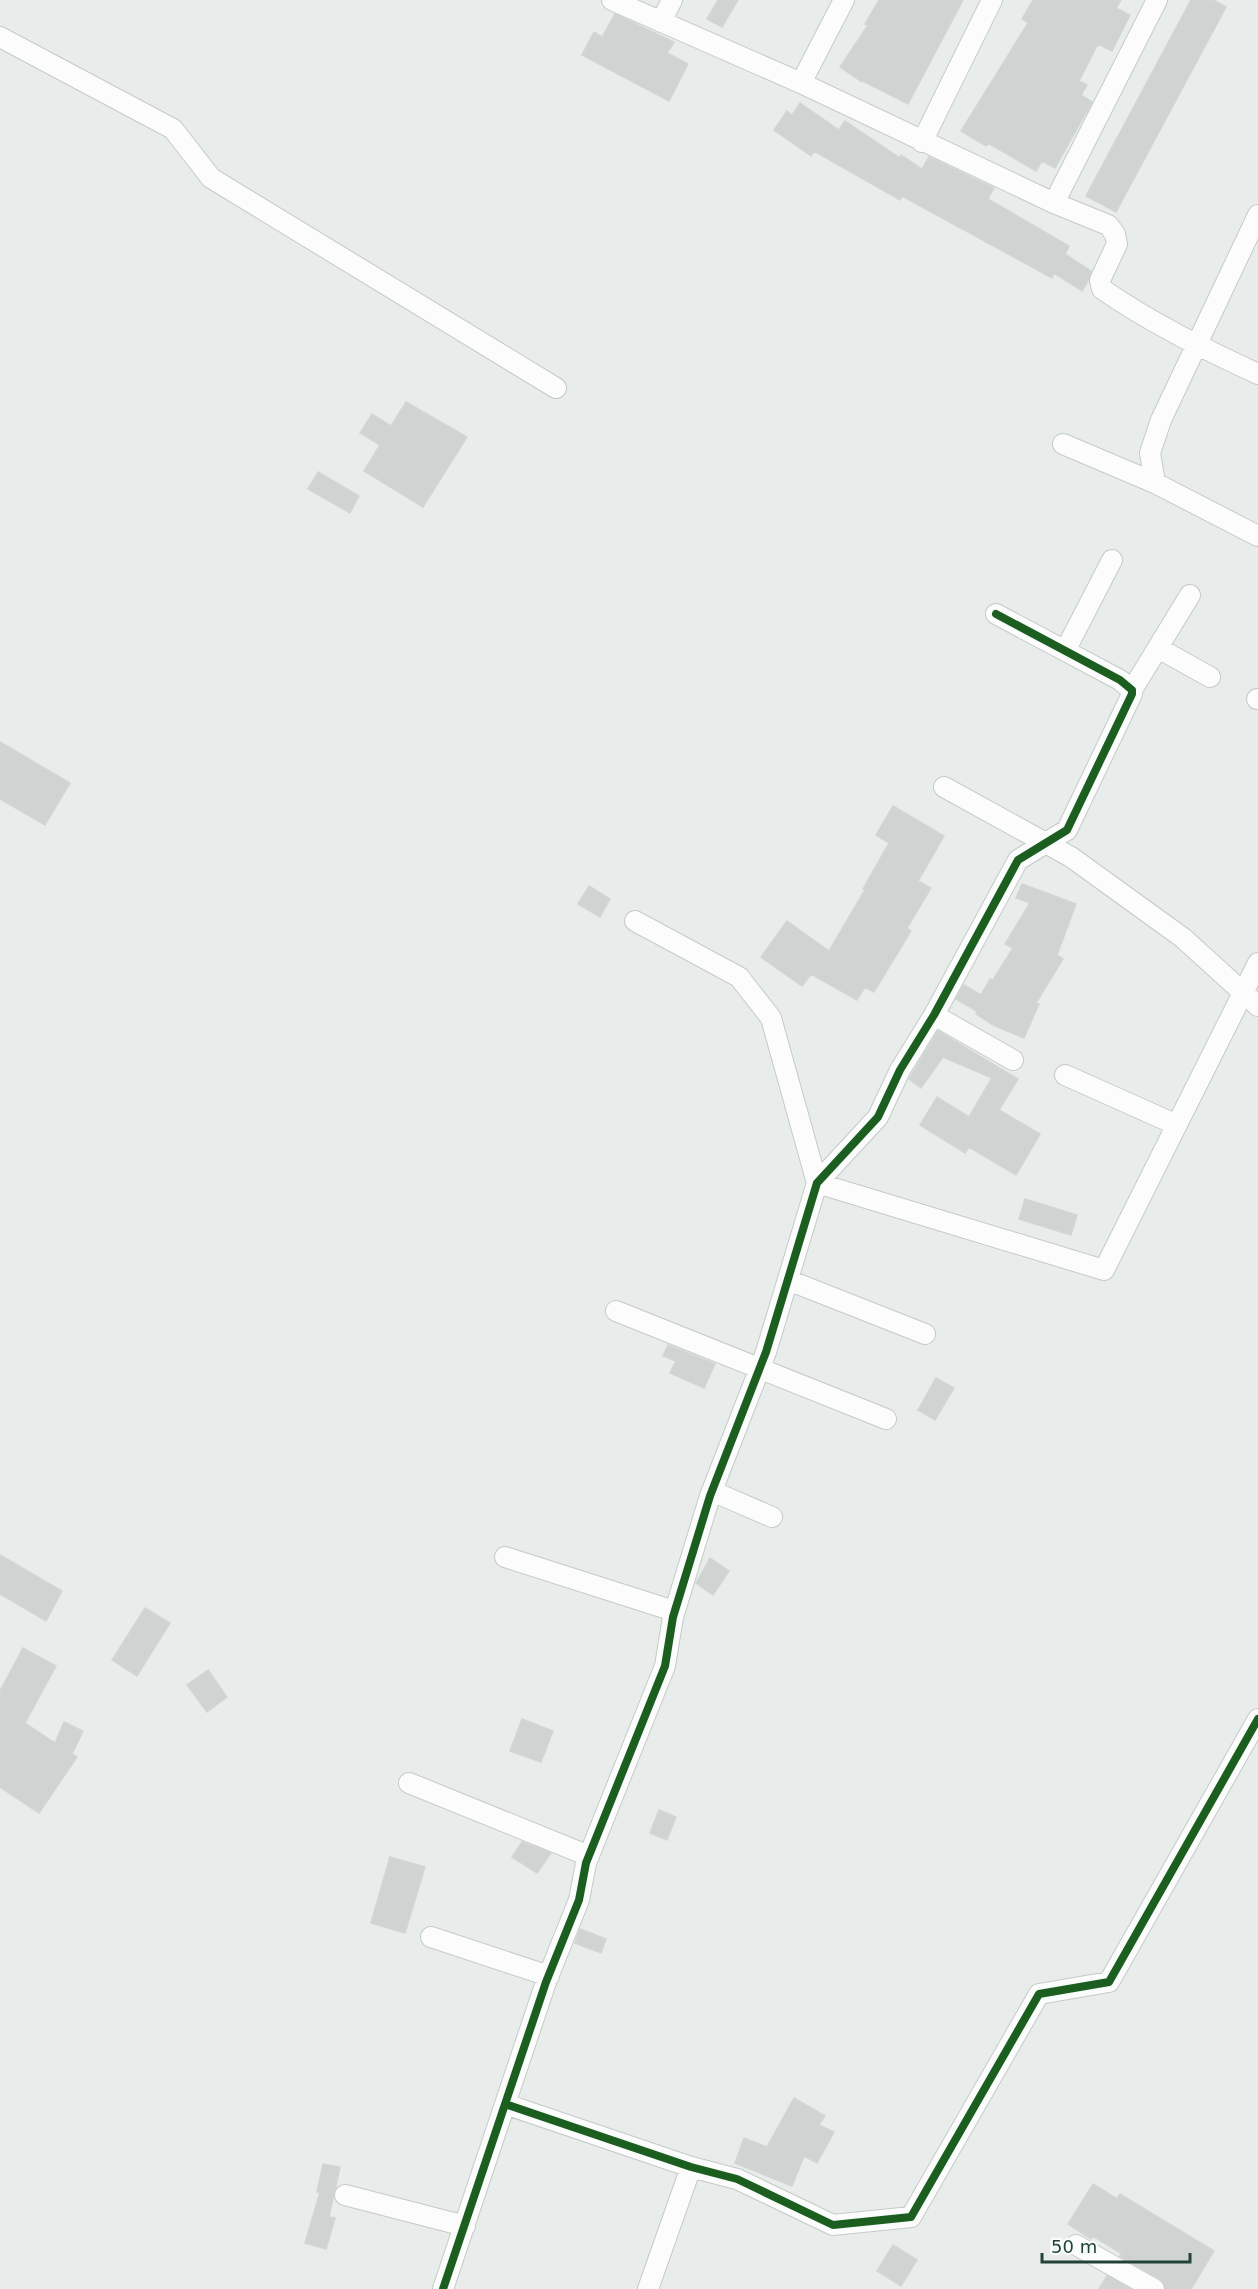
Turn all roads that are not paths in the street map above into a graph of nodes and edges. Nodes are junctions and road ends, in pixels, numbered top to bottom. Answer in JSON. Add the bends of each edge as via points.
{"nodes":[{"id":1,"x":612,"y":0,"type":"edge"},
{"id":2,"x":672,"y":0,"type":"edge"},
{"id":3,"x":844,"y":0,"type":"edge"},
{"id":4,"x":992,"y":0,"type":"edge"},
{"id":5,"x":1157,"y":0,"type":"edge"},
{"id":6,"x":662,"y":22,"type":"junction"},
{"id":7,"x":0,"y":37,"type":"edge"},
{"id":8,"x":801,"y":83,"type":"junction"},
{"id":9,"x":922,"y":142,"type":"junction"},
{"id":10,"x":1054,"y":203,"type":"junction"},
{"id":11,"x":1256,"y":225,"type":"edge"},
{"id":12,"x":1196,"y":345,"type":"junction"},
{"id":13,"x":1258,"y":374,"type":"edge"},
{"id":14,"x":556,"y":388,"type":"dead end"},
{"id":15,"x":1063,"y":444,"type":"dead end"},
{"id":16,"x":1155,"y":483,"type":"junction"},
{"id":17,"x":1258,"y":536,"type":"edge"},
{"id":18,"x":1112,"y":560,"type":"dead end"},
{"id":19,"x":1190,"y":595,"type":"dead end"},
{"id":20,"x":996,"y":615,"type":"dead end"},
{"id":21,"x":1158,"y":648,"type":"junction"},
{"id":22,"x":1065,"y":651,"type":"junction"},
{"id":23,"x":1210,"y":677,"type":"dead end"},
{"id":24,"x":1132,"y":690,"type":"junction"},
{"id":25,"x":944,"y":787,"type":"dead end"},
{"id":26,"x":1043,"y":843,"type":"junction"},
{"id":27,"x":635,"y":921,"type":"dead end"},
{"id":28,"x":1258,"y":963,"type":"edge"},
{"id":29,"x":1243,"y":993,"type":"junction"},
{"id":30,"x":1258,"y":1006,"type":"edge"},
{"id":31,"x":933,"y":1015,"type":"junction"},
{"id":32,"x":1012,"y":1060,"type":"dead end"},
{"id":33,"x":1065,"y":1075,"type":"dead end"},
{"id":34,"x":1177,"y":1125,"type":"junction"},
{"id":35,"x":817,"y":1183,"type":"junction"},
{"id":36,"x":788,"y":1280,"type":"junction"},
{"id":37,"x":616,"y":1311,"type":"dead end"},
{"id":38,"x":925,"y":1334,"type":"dead end"},
{"id":39,"x":760,"y":1369,"type":"junction"},
{"id":40,"x":886,"y":1419,"type":"dead end"},
{"id":41,"x":712,"y":1491,"type":"junction"},
{"id":42,"x":772,"y":1517,"type":"dead end"},
{"id":43,"x":505,"y":1557,"type":"dead end"},
{"id":44,"x":674,"y":1611,"type":"junction"},
{"id":45,"x":1258,"y":1719,"type":"edge"},
{"id":46,"x":409,"y":1783,"type":"dead end"},
{"id":47,"x":589,"y":1856,"type":"junction"},
{"id":48,"x":431,"y":1937,"type":"dead end"},
{"id":49,"x":549,"y":1976,"type":"junction"},
{"id":50,"x":505,"y":2104,"type":"junction"},
{"id":51,"x":691,"y":2167,"type":"junction"},
{"id":52,"x":345,"y":2195,"type":"dead end"},
{"id":53,"x":465,"y":2226,"type":"junction"},
{"id":54,"x":1076,"y":2245,"type":"dead end"},
{"id":55,"x":443,"y":2289,"type":"edge"},
{"id":56,"x":648,"y":2289,"type":"edge"},
{"id":57,"x":1154,"y":2289,"type":"edge"}],
"edges":[{"from":1,"to":6,"type":"street"},
{"from":2,"to":6,"type":"street"},
{"from":3,"to":8,"type":"street"},
{"from":4,"to":9,"type":"street"},
{"from":5,"to":10,"type":"street"},
{"from":6,"to":8,"type":"street"},
{"from":7,"to":14,"type":"street","via":[[173,129],[211,178]]},
{"from":8,"to":9,"type":"street"},
{"from":9,"to":10,"type":"street"},
{"from":10,"to":12,"type":"street","via":[[1108,225],[1115,234],[1117,244],[1100,280],[1102,289]]},
{"from":11,"to":12,"type":"street"},
{"from":12,"to":13,"type":"street"},
{"from":12,"to":16,"type":"street","via":[[1150,453]]},
{"from":15,"to":16,"type":"street"},
{"from":16,"to":17,"type":"street"},
{"from":18,"to":22,"type":"street"},
{"from":19,"to":21,"type":"street"},
{"from":20,"to":22,"type":"street"},
{"from":21,"to":23,"type":"street"},
{"from":21,"to":24,"type":"street"},
{"from":22,"to":24,"type":"street"},
{"from":24,"to":26,"type":"street","via":[[1067,830]]},
{"from":25,"to":26,"type":"street"},
{"from":26,"to":29,"type":"street","via":[[1071,857],[1183,938]]},
{"from":26,"to":31,"type":"street","via":[[1018,860]]},
{"from":27,"to":35,"type":"street","via":[[739,977],[771,1018]]},
{"from":28,"to":29,"type":"street"},
{"from":29,"to":30,"type":"street"},
{"from":29,"to":34,"type":"street"},
{"from":31,"to":32,"type":"street"},
{"from":31,"to":35,"type":"street","via":[[878,1117]]},
{"from":33,"to":34,"type":"street"},
{"from":34,"to":35,"type":"street","via":[[1104,1270]]},
{"from":35,"to":36,"type":"street"},
{"from":36,"to":38,"type":"street"},
{"from":36,"to":39,"type":"street"},
{"from":37,"to":39,"type":"street"},
{"from":39,"to":40,"type":"street"},
{"from":39,"to":41,"type":"street"},
{"from":41,"to":42,"type":"street"},
{"from":41,"to":44,"type":"street"},
{"from":43,"to":44,"type":"street"},
{"from":44,"to":47,"type":"street","via":[[665,1666]]},
{"from":45,"to":51,"type":"street","via":[[1109,1982],[1039,1994],[911,2217],[833,2225],[737,2179]]},
{"from":46,"to":47,"type":"street"},
{"from":47,"to":49,"type":"street","via":[[579,1900]]},
{"from":48,"to":49,"type":"street"},
{"from":49,"to":50,"type":"street"},
{"from":50,"to":51,"type":"street"},
{"from":50,"to":53,"type":"street"},
{"from":51,"to":56,"type":"street"},
{"from":52,"to":53,"type":"street"},
{"from":53,"to":55,"type":"street"},
{"from":54,"to":57,"type":"street"}]}
